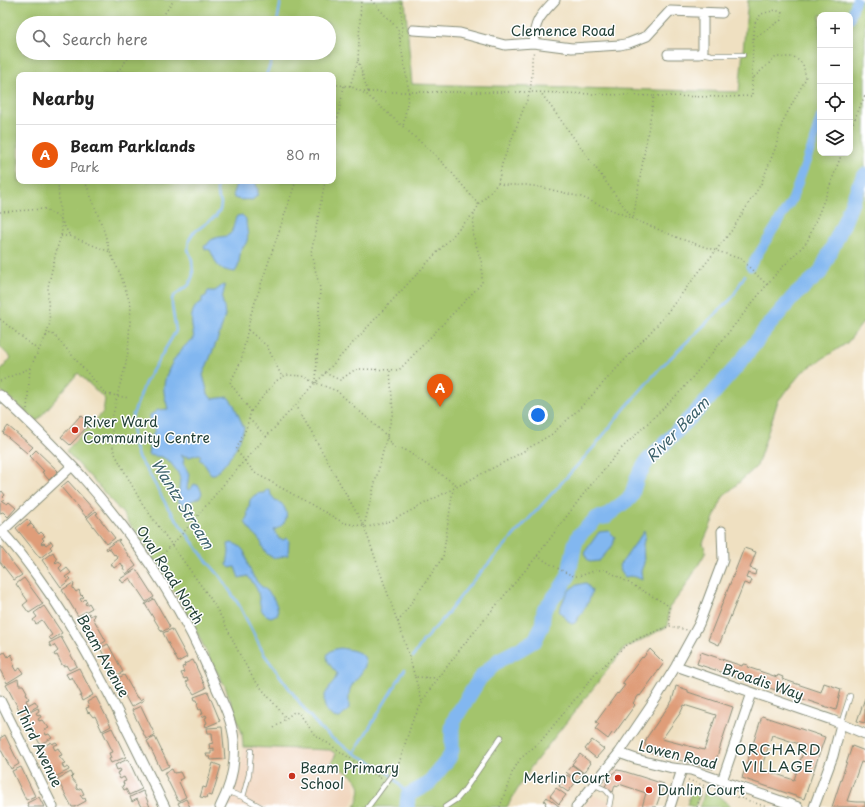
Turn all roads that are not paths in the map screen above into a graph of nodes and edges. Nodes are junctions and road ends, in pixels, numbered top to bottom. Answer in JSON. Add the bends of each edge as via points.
{"nodes":[{"id":1,"x":555,"y":0,"type":"edge"},
{"id":2,"x":703,"y":13,"type":"junction"},
{"id":3,"x":722,"y":13,"type":"dead end"},
{"id":4,"x":413,"y":30,"type":"dead end"},
{"id":5,"x":533,"y":43,"type":"junction"},
{"id":6,"x":702,"y":53,"type":"junction"},
{"id":7,"x":668,"y":54,"type":"dead end"},
{"id":8,"x":743,"y":55,"type":"dead end"},
{"id":9,"x":0,"y":395,"type":"edge"},
{"id":10,"x":72,"y":466,"type":"junction"},
{"id":11,"x":722,"y":531,"type":"dead end"},
{"id":12,"x":1,"y":532,"type":"edge"},
{"id":13,"x":676,"y":666,"type":"junction"},
{"id":14,"x":752,"y":693,"type":"junction"},
{"id":15,"x":850,"y":696,"type":"dead end"},
{"id":16,"x":0,"y":700,"type":"edge"},
{"id":17,"x":841,"y":724,"type":"junction"},
{"id":18,"x":865,"y":734,"type":"edge"},
{"id":19,"x":501,"y":737,"type":"dead end"},
{"id":20,"x":251,"y":751,"type":"dead end"},
{"id":21,"x":619,"y":753,"type":"junction"},
{"id":22,"x":396,"y":769,"type":"road end"},
{"id":23,"x":681,"y":773,"type":"junction"},
{"id":24,"x":722,"y":781,"type":"junction"},
{"id":25,"x":593,"y":784,"type":"junction"},
{"id":26,"x":228,"y":792,"type":"junction"},
{"id":27,"x":243,"y":797,"type":"junction"},
{"id":28,"x":786,"y":805,"type":"edge"},
{"id":29,"x":53,"y":807,"type":"edge"},
{"id":30,"x":165,"y":807,"type":"edge"},
{"id":31,"x":220,"y":807,"type":"edge"},
{"id":32,"x":261,"y":807,"type":"edge"},
{"id":33,"x":368,"y":807,"type":"edge"},
{"id":34,"x":445,"y":807,"type":"edge"},
{"id":35,"x":576,"y":807,"type":"edge"},
{"id":36,"x":609,"y":807,"type":"edge"},
{"id":37,"x":670,"y":807,"type":"edge"},
{"id":38,"x":798,"y":807,"type":"edge"},
{"id":39,"x":814,"y":807,"type":"edge"}],
"edges":[{"from":1,"to":5,"type":"street","via":[[540,15],[534,29]]},
{"from":2,"to":3,"type":"street","name":"Clemence Road"},
{"from":2,"to":5,"type":"street","name":"Clemence Road","via":[[670,11],[647,36],[629,44],[572,48]]},
{"from":2,"to":6,"type":"street"},
{"from":4,"to":5,"type":"street","name":"Clemence Road","via":[[460,33],[505,45]]},
{"from":6,"to":7,"type":"street"},
{"from":6,"to":8,"type":"lane"},
{"from":9,"to":10,"type":"street","name":"Oval Road North"},
{"from":10,"to":12,"type":"street"},
{"from":10,"to":26,"type":"street","name":"Oval Road North","via":[[122,525],[150,566],[184,619],[208,668],[230,721],[234,740],[234,768]]},
{"from":11,"to":13,"type":"street","via":[[723,560],[699,624]]},
{"from":12,"to":30,"type":"street","name":"Beam Avenue","via":[[52,595],[98,670]]},
{"from":13,"to":14,"type":"street","name":"Broadis Way"},
{"from":13,"to":21,"type":"street"},
{"from":14,"to":17,"type":"street","name":"Broadis Way"},
{"from":14,"to":24,"type":"street"},
{"from":15,"to":17,"type":"lane"},
{"from":16,"to":29,"type":"street","name":"Third Avenue"},
{"from":17,"to":18,"type":"street","name":"Broadis Way"},
{"from":17,"to":39,"type":"street","via":[[833,756]]},
{"from":19,"to":34,"type":"lane","via":[[463,792]]},
{"from":20,"to":27,"type":"lane"},
{"from":21,"to":23,"type":"street","name":"Lowen Road"},
{"from":21,"to":25,"type":"street"},
{"from":22,"to":33,"type":"lane"},
{"from":23,"to":24,"type":"street","name":"Lowen Road","via":[[691,770]]},
{"from":23,"to":37,"type":"street"},
{"from":24,"to":28,"type":"street","name":"Lowen Road"},
{"from":25,"to":35,"type":"street"},
{"from":25,"to":36,"type":"lane","via":[[606,790],[611,796]]},
{"from":26,"to":27,"type":"lane"},
{"from":26,"to":31,"type":"street","name":"Oval Road North"},
{"from":27,"to":32,"type":"lane"},
{"from":28,"to":38,"type":"street","name":"Lowen Road"}]}
